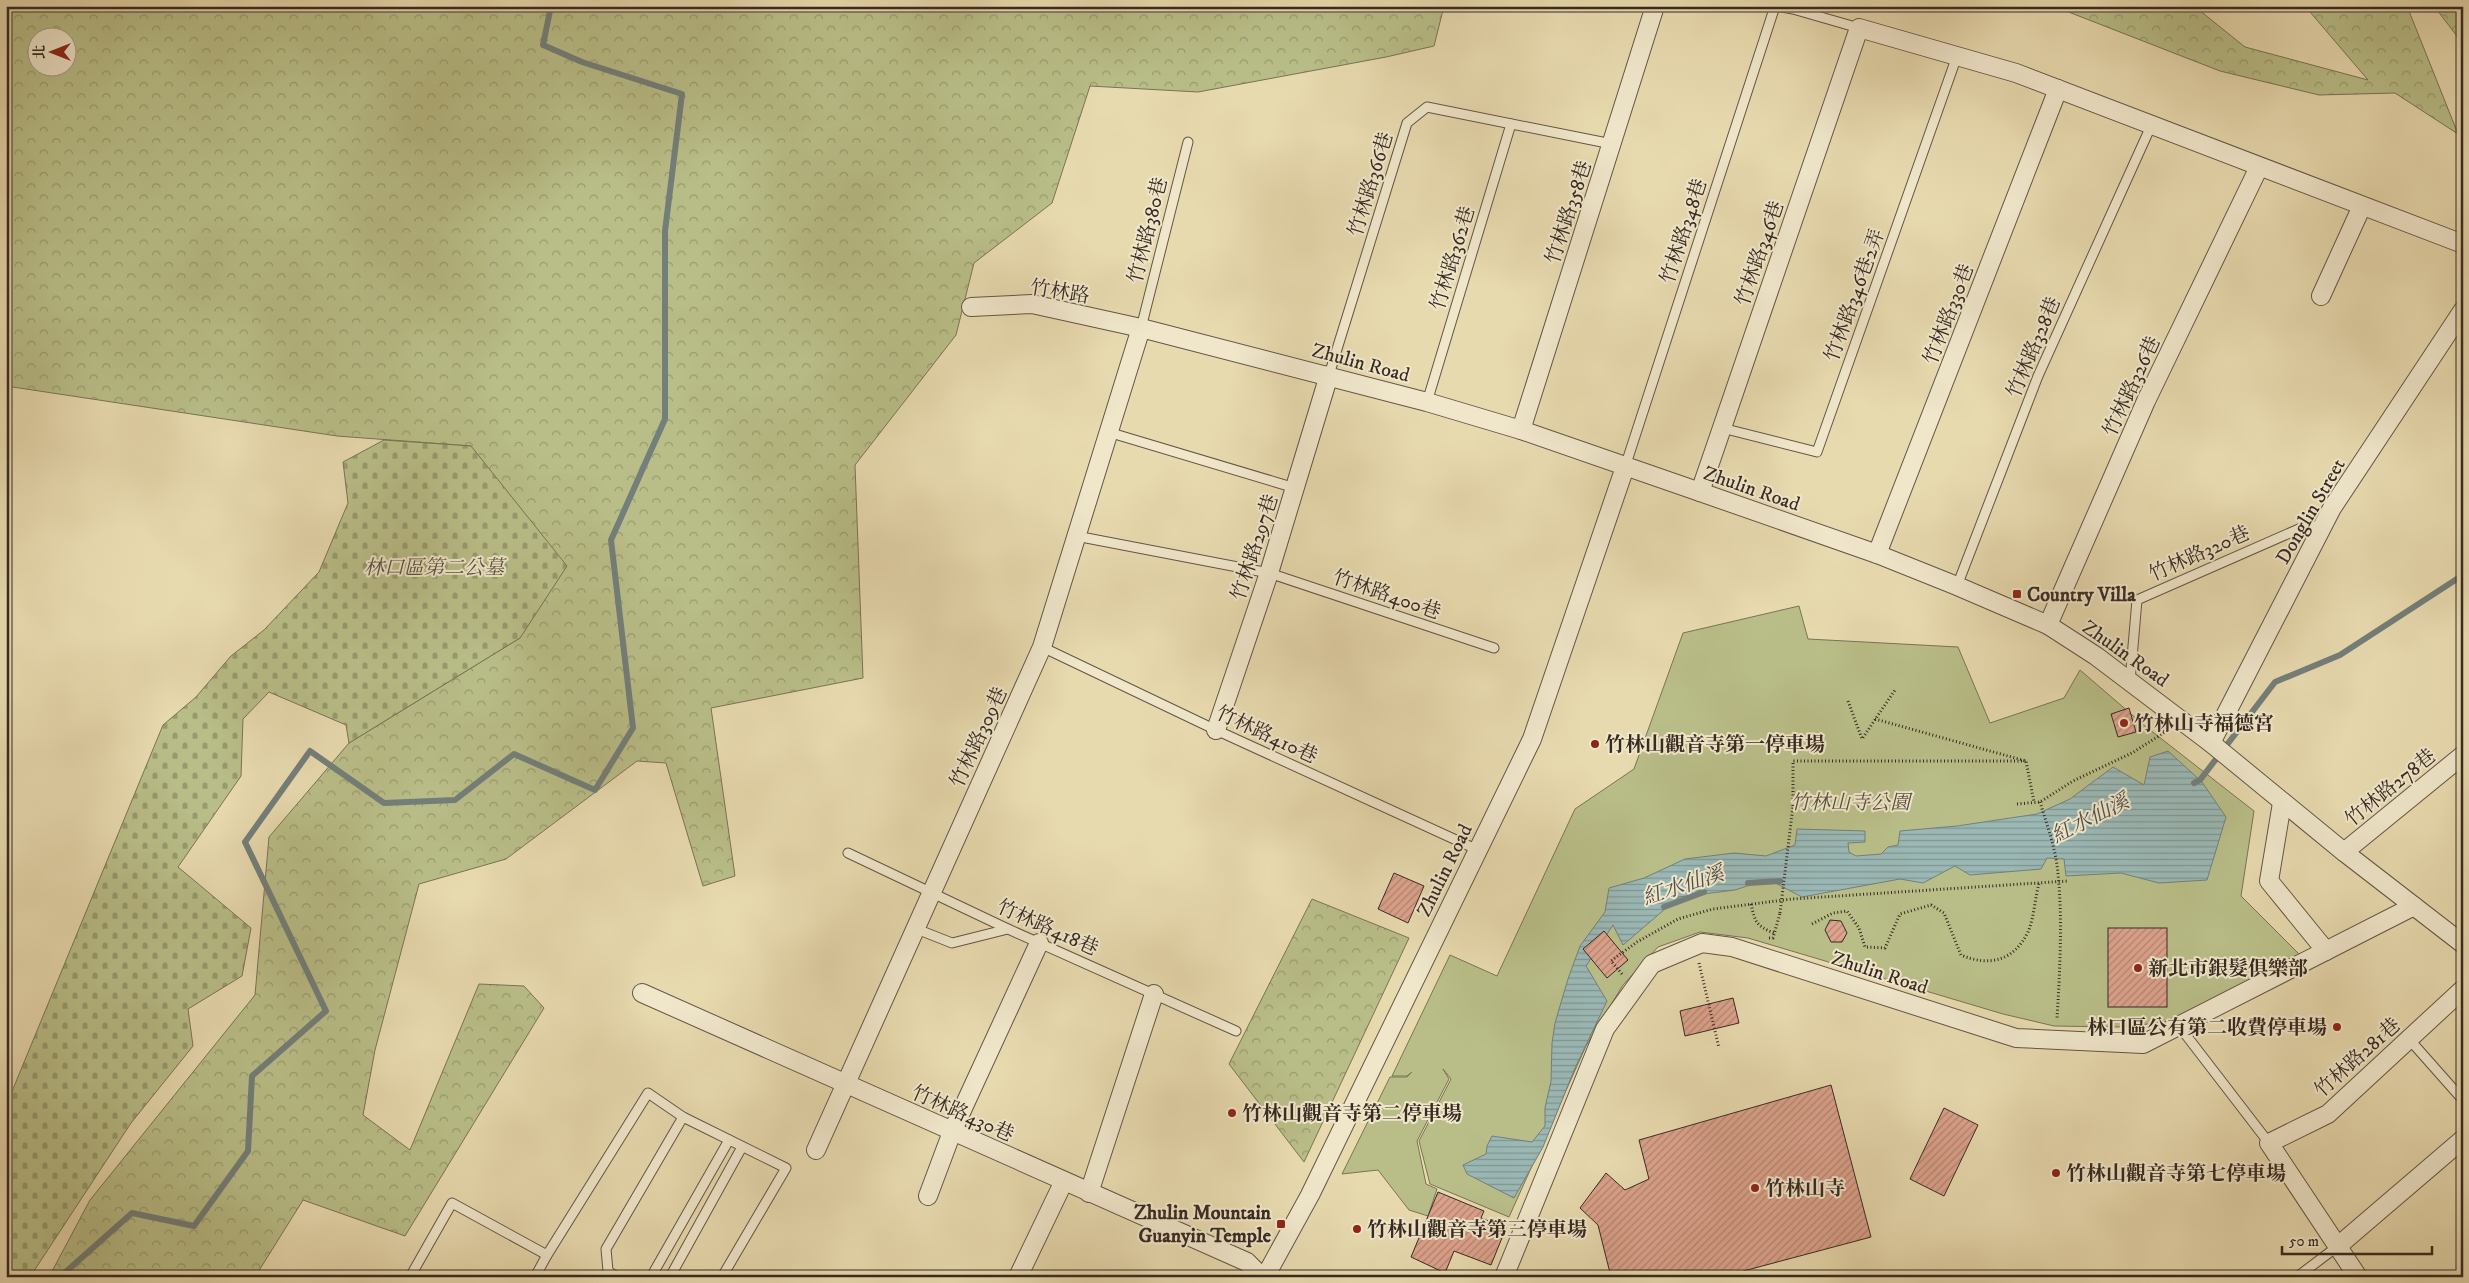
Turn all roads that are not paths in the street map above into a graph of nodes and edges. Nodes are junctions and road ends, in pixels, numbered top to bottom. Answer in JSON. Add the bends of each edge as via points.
{"nodes":[{"id":1,"x":1655,"y":6,"type":"edge"},
{"id":2,"x":1775,"y":6,"type":"edge"},
{"id":3,"x":1859,"y":28,"type":"junction"},
{"id":4,"x":1957,"y":56,"type":"junction"},
{"id":5,"x":2058,"y":90,"type":"junction"},
{"id":6,"x":1511,"y":124,"type":"junction"},
{"id":7,"x":2151,"y":126,"type":"junction"},
{"id":8,"x":1188,"y":142,"type":"dead end"},
{"id":9,"x":1612,"y":144,"type":"junction"},
{"id":10,"x":2259,"y":167,"type":"junction"},
{"id":11,"x":2362,"y":206,"type":"junction"},
{"id":12,"x":2463,"y":244,"type":"edge"},
{"id":13,"x":2321,"y":296,"type":"dead end"},
{"id":14,"x":971,"y":307,"type":"dead end"},
{"id":15,"x":2463,"y":310,"type":"edge"},
{"id":16,"x":1141,"y":328,"type":"junction"},
{"id":17,"x":1329,"y":375,"type":"junction"},
{"id":18,"x":1427,"y":402,"type":"junction"},
{"id":19,"x":1722,"y":428,"type":"junction"},
{"id":20,"x":1521,"y":430,"type":"junction"},
{"id":21,"x":1108,"y":432,"type":"junction"},
{"id":22,"x":1624,"y":467,"type":"junction"},
{"id":23,"x":1295,"y":488,"type":"junction"},
{"id":24,"x":1700,"y":492,"type":"junction"},
{"id":25,"x":2324,"y":525,"type":"junction"},
{"id":26,"x":1076,"y":536,"type":"junction"},
{"id":27,"x":1877,"y":554,"type":"junction"},
{"id":28,"x":1269,"y":572,"type":"junction"},
{"id":29,"x":1957,"y":586,"type":"junction"},
{"id":30,"x":2048,"y":625,"type":"junction"},
{"id":31,"x":1042,"y":647,"type":"junction"},
{"id":32,"x":1494,"y":648,"type":"dead end"},
{"id":33,"x":2130,"y":681,"type":"junction"},
{"id":34,"x":1216,"y":730,"type":"junction"},
{"id":35,"x":2211,"y":743,"type":"junction"},
{"id":36,"x":2463,"y":756,"type":"edge"},
{"id":37,"x":2282,"y":803,"type":"junction"},
{"id":38,"x":1478,"y":850,"type":"junction"},
{"id":39,"x":2344,"y":852,"type":"junction"},
{"id":40,"x":848,"y":853,"type":"dead end"},
{"id":41,"x":930,"y":892,"type":"junction"},
{"id":42,"x":2414,"y":906,"type":"junction"},
{"id":43,"x":914,"y":928,"type":"junction"},
{"id":44,"x":1008,"y":929,"type":"junction"},
{"id":45,"x":1040,"y":943,"type":"junction"},
{"id":46,"x":2463,"y":944,"type":"edge"},
{"id":47,"x":2326,"y":951,"type":"junction"},
{"id":48,"x":2463,"y":989,"type":"edge"},
{"id":49,"x":642,"y":993,"type":"dead end"},
{"id":50,"x":1154,"y":994,"type":"junction"},
{"id":51,"x":2179,"y":1026,"type":"junction"},
{"id":52,"x":1236,"y":1031,"type":"dead end"},
{"id":53,"x":2408,"y":1039,"type":"junction"},
{"id":54,"x":845,"y":1085,"type":"junction"},
{"id":55,"x":2463,"y":1100,"type":"edge"},
{"id":56,"x":683,"y":1118,"type":"junction"},
{"id":57,"x":952,"y":1132,"type":"junction"},
{"id":58,"x":2463,"y":1139,"type":"edge"},
{"id":59,"x":729,"y":1140,"type":"junction"},
{"id":60,"x":2269,"y":1143,"type":"junction"},
{"id":61,"x":742,"y":1146,"type":"junction"},
{"id":62,"x":816,"y":1150,"type":"dead end"},
{"id":63,"x":1064,"y":1181,"type":"junction"},
{"id":64,"x":1089,"y":1193,"type":"junction"},
{"id":65,"x":928,"y":1196,"type":"dead end"},
{"id":66,"x":2338,"y":1246,"type":"junction"},
{"id":67,"x":547,"y":1255,"type":"junction"},
{"id":68,"x":410,"y":1277,"type":"edge"},
{"id":69,"x":535,"y":1277,"type":"edge"},
{"id":70,"x":617,"y":1277,"type":"edge"},
{"id":71,"x":651,"y":1277,"type":"edge"},
{"id":72,"x":670,"y":1277,"type":"edge"},
{"id":73,"x":722,"y":1277,"type":"edge"},
{"id":74,"x":1018,"y":1277,"type":"edge"},
{"id":75,"x":1264,"y":1277,"type":"edge"},
{"id":76,"x":1504,"y":1277,"type":"edge"},
{"id":77,"x":2297,"y":1277,"type":"edge"},
{"id":78,"x":2358,"y":1277,"type":"edge"}],
"edges":[{"from":1,"to":9,"type":"street","name":"竹林路358巷"},
{"from":2,"to":3,"type":"lane"},
{"from":2,"to":22,"type":"lane","name":"竹林路348巷"},
{"from":3,"to":4,"type":"street"},
{"from":3,"to":19,"type":"street","name":"竹林路346巷"},
{"from":4,"to":5,"type":"street","via":[[2016,73]]},
{"from":4,"to":19,"type":"lane","name":"竹林路346巷2弄","via":[[1817,452]]},
{"from":5,"to":7,"type":"street"},
{"from":5,"to":27,"type":"street","name":"竹林路330巷"},
{"from":6,"to":9,"type":"lane","name":"竹林路366巷"},
{"from":6,"to":17,"type":"lane","name":"竹林路366巷","via":[[1426,107],[1407,123]]},
{"from":6,"to":18,"type":"lane","name":"竹林路362巷"},
{"from":7,"to":10,"type":"street"},
{"from":7,"to":29,"type":"lane","name":"竹林路328巷","via":[[2038,376]]},
{"from":8,"to":16,"type":"lane","name":"竹林路380巷"},
{"from":9,"to":20,"type":"street","name":"竹林路358巷"},
{"from":10,"to":11,"type":"street"},
{"from":10,"to":30,"type":"street","name":"竹林路326巷","via":[[2146,401]]},
{"from":11,"to":12,"type":"street"},
{"from":11,"to":13,"type":"street"},
{"from":14,"to":16,"type":"street","name":"竹林路","via":[[1032,304]]},
{"from":15,"to":25,"type":"street","name":"Donglin Street","via":[[2332,508]]},
{"from":16,"to":17,"type":"street","name":"Zhulin Road"},
{"from":16,"to":21,"type":"street","name":"竹林路309巷"},
{"from":17,"to":18,"type":"street","name":"Zhulin Road"},
{"from":17,"to":23,"type":"street","name":"竹林路297巷"},
{"from":18,"to":20,"type":"street","name":"Zhulin Road"},
{"from":19,"to":24,"type":"street","name":"竹林路346巷"},
{"from":20,"to":22,"type":"street","name":"Zhulin Road"},
{"from":21,"to":23,"type":"lane"},
{"from":21,"to":26,"type":"street","name":"竹林路309巷"},
{"from":22,"to":24,"type":"street","name":"Zhulin Road"},
{"from":22,"to":38,"type":"street","name":"Zhulin Road","via":[[1532,739]]},
{"from":23,"to":28,"type":"street","name":"竹林路297巷"},
{"from":24,"to":27,"type":"street","name":"Zhulin Road"},
{"from":25,"to":33,"type":"lane","name":"竹林路320巷","via":[[2301,528],[2137,600]]},
{"from":25,"to":35,"type":"street","name":"Donglin Street"},
{"from":26,"to":28,"type":"lane","name":"竹林路400巷"},
{"from":26,"to":31,"type":"street","name":"竹林路309巷"},
{"from":27,"to":29,"type":"street","name":"Zhulin Road"},
{"from":28,"to":32,"type":"lane","name":"竹林路400巷"},
{"from":28,"to":34,"type":"street","name":"竹林路297巷"},
{"from":29,"to":30,"type":"street","name":"Zhulin Road"},
{"from":30,"to":33,"type":"street","name":"Zhulin Road"},
{"from":31,"to":34,"type":"lane","name":"竹林路410巷"},
{"from":31,"to":41,"type":"street","name":"竹林路309巷"},
{"from":33,"to":35,"type":"street","name":"Zhulin Road"},
{"from":34,"to":38,"type":"lane","name":"竹林路410巷"},
{"from":35,"to":37,"type":"street","name":"Zhulin Road"},
{"from":36,"to":39,"type":"street","name":"竹林路278巷"},
{"from":37,"to":39,"type":"street","name":"Zhulin Road"},
{"from":37,"to":47,"type":"street","via":[[2269,881]]},
{"from":38,"to":75,"type":"street","name":"Zhulin Road","via":[[1310,1195]]},
{"from":39,"to":42,"type":"street","name":"Zhulin Road"},
{"from":40,"to":41,"type":"lane","name":"竹林路418巷"},
{"from":41,"to":43,"type":"street","name":"竹林路309巷"},
{"from":41,"to":44,"type":"lane","name":"竹林路418巷"},
{"from":42,"to":46,"type":"street","name":"Zhulin Road"},
{"from":42,"to":47,"type":"street","name":"Zhulin Road"},
{"from":43,"to":44,"type":"lane","via":[[952,943]]},
{"from":43,"to":54,"type":"street","name":"竹林路309巷"},
{"from":44,"to":45,"type":"lane","name":"竹林路418巷"},
{"from":45,"to":50,"type":"lane","name":"竹林路418巷"},
{"from":45,"to":57,"type":"street"},
{"from":47,"to":51,"type":"street","name":"Zhulin Road"},
{"from":48,"to":53,"type":"street","name":"竹林路281巷"},
{"from":49,"to":54,"type":"street","name":"竹林路430巷"},
{"from":50,"to":52,"type":"lane","name":"竹林路418巷"},
{"from":50,"to":64,"type":"street"},
{"from":51,"to":60,"type":"lane"},
{"from":51,"to":76,"type":"street","name":"Zhulin Road","via":[[2143,1044],[2016,1038],[1732,947],[1702,944],[1652,964],[1604,1029]]},
{"from":53,"to":55,"type":"lane"},
{"from":53,"to":60,"type":"street","name":"竹林路281巷","via":[[2328,1114]]},
{"from":54,"to":57,"type":"street","name":"竹林路430巷"},
{"from":54,"to":62,"type":"street","name":"竹林路309巷"},
{"from":56,"to":59,"type":"lane"},
{"from":56,"to":67,"type":"lane","via":[[648,1093]]},
{"from":56,"to":70,"type":"lane","via":[[606,1249],[608,1271]]},
{"from":57,"to":63,"type":"street","name":"竹林路430巷"},
{"from":57,"to":65,"type":"street"},
{"from":58,"to":66,"type":"street"},
{"from":59,"to":61,"type":"lane"},
{"from":59,"to":71,"type":"lane"},
{"from":60,"to":66,"type":"street"},
{"from":61,"to":72,"type":"lane"},
{"from":61,"to":73,"type":"lane","via":[[786,1168]]},
{"from":63,"to":64,"type":"street","name":"竹林路430巷"},
{"from":63,"to":74,"type":"street"},
{"from":64,"to":75,"type":"street","name":"竹林路430巷","via":[[1247,1262]]},
{"from":66,"to":77,"type":"lane"},
{"from":66,"to":78,"type":"street"},
{"from":67,"to":68,"type":"lane","via":[[452,1203]]},
{"from":67,"to":69,"type":"lane"}]}
